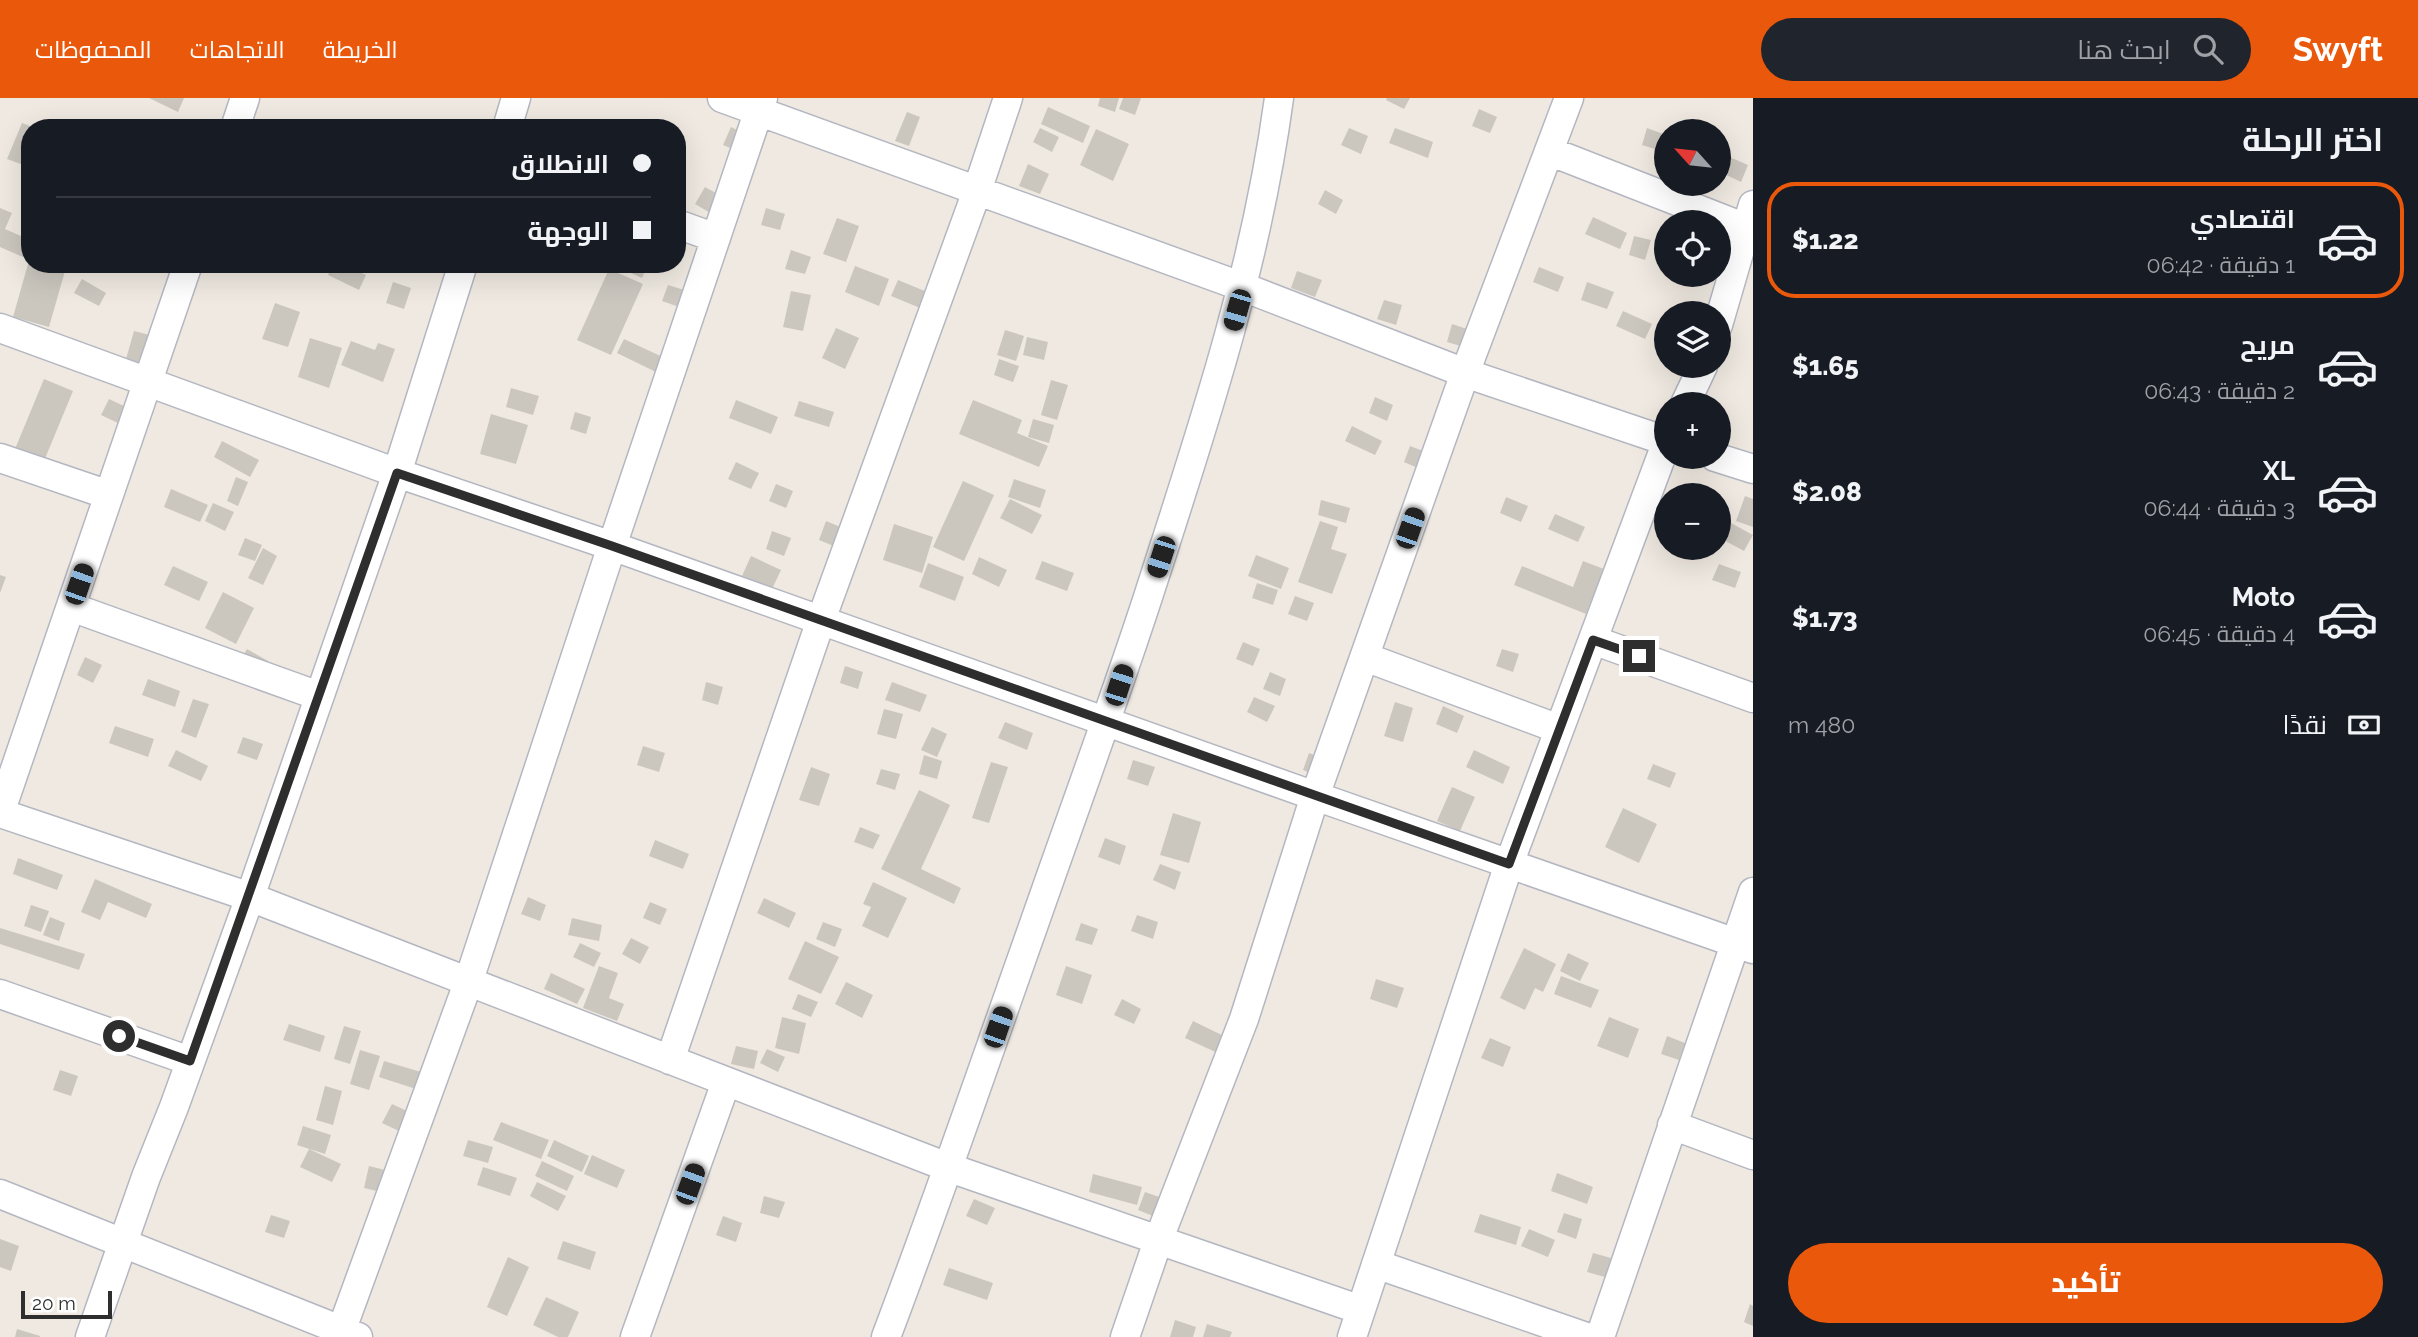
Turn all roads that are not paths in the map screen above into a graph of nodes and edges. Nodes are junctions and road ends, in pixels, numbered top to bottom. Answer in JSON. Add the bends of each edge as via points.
{"nodes":[{"id":1,"x":245,"y":98,"type":"edge"},
{"id":2,"x":516,"y":98,"type":"edge"},
{"id":3,"x":722,"y":98,"type":"edge"},
{"id":4,"x":1008,"y":98,"type":"edge"},
{"id":5,"x":1279,"y":98,"type":"edge"},
{"id":6,"x":1569,"y":98,"type":"edge"},
{"id":7,"x":761,"y":104,"type":"edge"},
{"id":8,"x":238,"y":119,"type":"edge"},
{"id":9,"x":510,"y":119,"type":"edge"},
{"id":10,"x":1549,"y":151,"type":"junction"},
{"id":11,"x":977,"y":191,"type":"junction"},
{"id":12,"x":1749,"y":217,"type":"edge"},
{"id":13,"x":686,"y":227,"type":"edge"},
{"id":14,"x":716,"y":237,"type":"junction"},
{"id":15,"x":185,"y":273,"type":"edge"},
{"id":16,"x":460,"y":273,"type":"edge"},
{"id":17,"x":1243,"y":287,"type":"junction"},
{"id":18,"x":1725,"y":301,"type":"edge"},
{"id":19,"x":0,"y":328,"type":"edge"},
{"id":20,"x":1465,"y":373,"type":"junction"},
{"id":21,"x":148,"y":382,"type":"junction"},
{"id":22,"x":1654,"y":439,"type":"edge"},
{"id":23,"x":0,"y":458,"type":"edge"},
{"id":24,"x":1731,"y":462,"type":"edge"},
{"id":25,"x":1656,"y":469,"type":"edge"},
{"id":26,"x":1753,"y":469,"type":"edge"},
{"id":27,"x":397,"y":473,"type":"junction"},
{"id":28,"x":109,"y":495,"type":"junction"},
{"id":29,"x":612,"y":546,"type":"junction"},
{"id":30,"x":71,"y":607,"type":"junction"},
{"id":31,"x":821,"y":620,"type":"junction"},
{"id":32,"x":1593,"y":640,"type":"junction"},
{"id":33,"x":1365,"y":657,"type":"junction"},
{"id":34,"x":319,"y":696,"type":"junction"},
{"id":35,"x":1753,"y":698,"type":"edge"},
{"id":36,"x":1107,"y":721,"type":"junction"},
{"id":37,"x":1559,"y":729,"type":"junction"},
{"id":38,"x":1315,"y":796,"type":"junction"},
{"id":39,"x":0,"y":813,"type":"edge"},
{"id":40,"x":1509,"y":864,"type":"junction"},
{"id":41,"x":1753,"y":892,"type":"edge"},
{"id":42,"x":250,"y":897,"type":"junction"},
{"id":43,"x":1744,"y":946,"type":"edge"},
{"id":44,"x":468,"y":984,"type":"junction"},
{"id":45,"x":0,"y":994,"type":"edge"},
{"id":46,"x":670,"y":1060,"type":"junction"},
{"id":47,"x":190,"y":1061,"type":"junction"},
{"id":48,"x":726,"y":1082,"type":"junction"},
{"id":49,"x":1672,"y":1125,"type":"junction"},
{"id":50,"x":1753,"y":1155,"type":"edge"},
{"id":51,"x":950,"y":1168,"type":"junction"},
{"id":52,"x":0,"y":1194,"type":"edge"},
{"id":53,"x":1158,"y":1241,"type":"junction"},
{"id":54,"x":123,"y":1242,"type":"junction"},
{"id":55,"x":1376,"y":1264,"type":"junction"},
{"id":56,"x":1361,"y":1310,"type":"junction"},
{"id":57,"x":347,"y":1335,"type":"edge"},
{"id":58,"x":90,"y":1337,"type":"edge"},
{"id":59,"x":635,"y":1337,"type":"edge"},
{"id":60,"x":886,"y":1337,"type":"edge"},
{"id":61,"x":1125,"y":1337,"type":"edge"},
{"id":62,"x":1352,"y":1337,"type":"edge"},
{"id":63,"x":1586,"y":1337,"type":"edge"},
{"id":64,"x":1600,"y":1337,"type":"edge"}],
"edges":[{"from":1,"to":8,"type":"street"},
{"from":2,"to":9,"type":"street"},
{"from":3,"to":7,"type":"street"},
{"from":4,"to":11,"type":"street"},
{"from":5,"to":17,"type":"street"},
{"from":6,"to":10,"type":"street"},
{"from":7,"to":11,"type":"street"},
{"from":7,"to":14,"type":"street"},
{"from":10,"to":12,"type":"street"},
{"from":10,"to":20,"type":"street"},
{"from":11,"to":17,"type":"street"},
{"from":11,"to":31,"type":"street"},
{"from":12,"to":18,"type":"street"},
{"from":13,"to":14,"type":"street"},
{"from":14,"to":29,"type":"street"},
{"from":15,"to":21,"type":"street"},
{"from":16,"to":27,"type":"street"},
{"from":17,"to":20,"type":"street"},
{"from":17,"to":36,"type":"street"},
{"from":19,"to":21,"type":"street"},
{"from":20,"to":22,"type":"street"},
{"from":20,"to":33,"type":"street"},
{"from":21,"to":27,"type":"street"},
{"from":21,"to":28,"type":"street"},
{"from":23,"to":28,"type":"street"},
{"from":24,"to":26,"type":"street"},
{"from":25,"to":32,"type":"street"},
{"from":27,"to":29,"type":"street"},
{"from":27,"to":34,"type":"street"},
{"from":28,"to":30,"type":"street"},
{"from":29,"to":31,"type":"street"},
{"from":29,"to":44,"type":"street"},
{"from":30,"to":34,"type":"street"},
{"from":30,"to":39,"type":"street"},
{"from":31,"to":36,"type":"street"},
{"from":31,"to":46,"type":"street"},
{"from":32,"to":35,"type":"street"},
{"from":32,"to":37,"type":"street"},
{"from":33,"to":37,"type":"street"},
{"from":33,"to":38,"type":"street"},
{"from":34,"to":42,"type":"street"},
{"from":36,"to":38,"type":"street"},
{"from":36,"to":51,"type":"street"},
{"from":37,"to":40,"type":"street"},
{"from":38,"to":40,"type":"street"},
{"from":38,"to":53,"type":"street","via":[[1244,1019]]},
{"from":39,"to":42,"type":"street"},
{"from":40,"to":43,"type":"street"},
{"from":40,"to":55,"type":"street"},
{"from":41,"to":43,"type":"street"},
{"from":42,"to":44,"type":"street"},
{"from":42,"to":47,"type":"street"},
{"from":43,"to":49,"type":"street"},
{"from":44,"to":46,"type":"street"},
{"from":44,"to":57,"type":"street"},
{"from":45,"to":47,"type":"street"},
{"from":46,"to":48,"type":"street"},
{"from":47,"to":54,"type":"street"},
{"from":48,"to":51,"type":"street"},
{"from":48,"to":59,"type":"street"},
{"from":49,"to":50,"type":"street"},
{"from":49,"to":64,"type":"street"},
{"from":51,"to":53,"type":"street"},
{"from":51,"to":60,"type":"street"},
{"from":52,"to":54,"type":"street"},
{"from":53,"to":56,"type":"street"},
{"from":53,"to":61,"type":"street"},
{"from":54,"to":57,"type":"street"},
{"from":54,"to":58,"type":"street"},
{"from":55,"to":56,"type":"street"},
{"from":55,"to":63,"type":"street"},
{"from":56,"to":62,"type":"street"}]}
